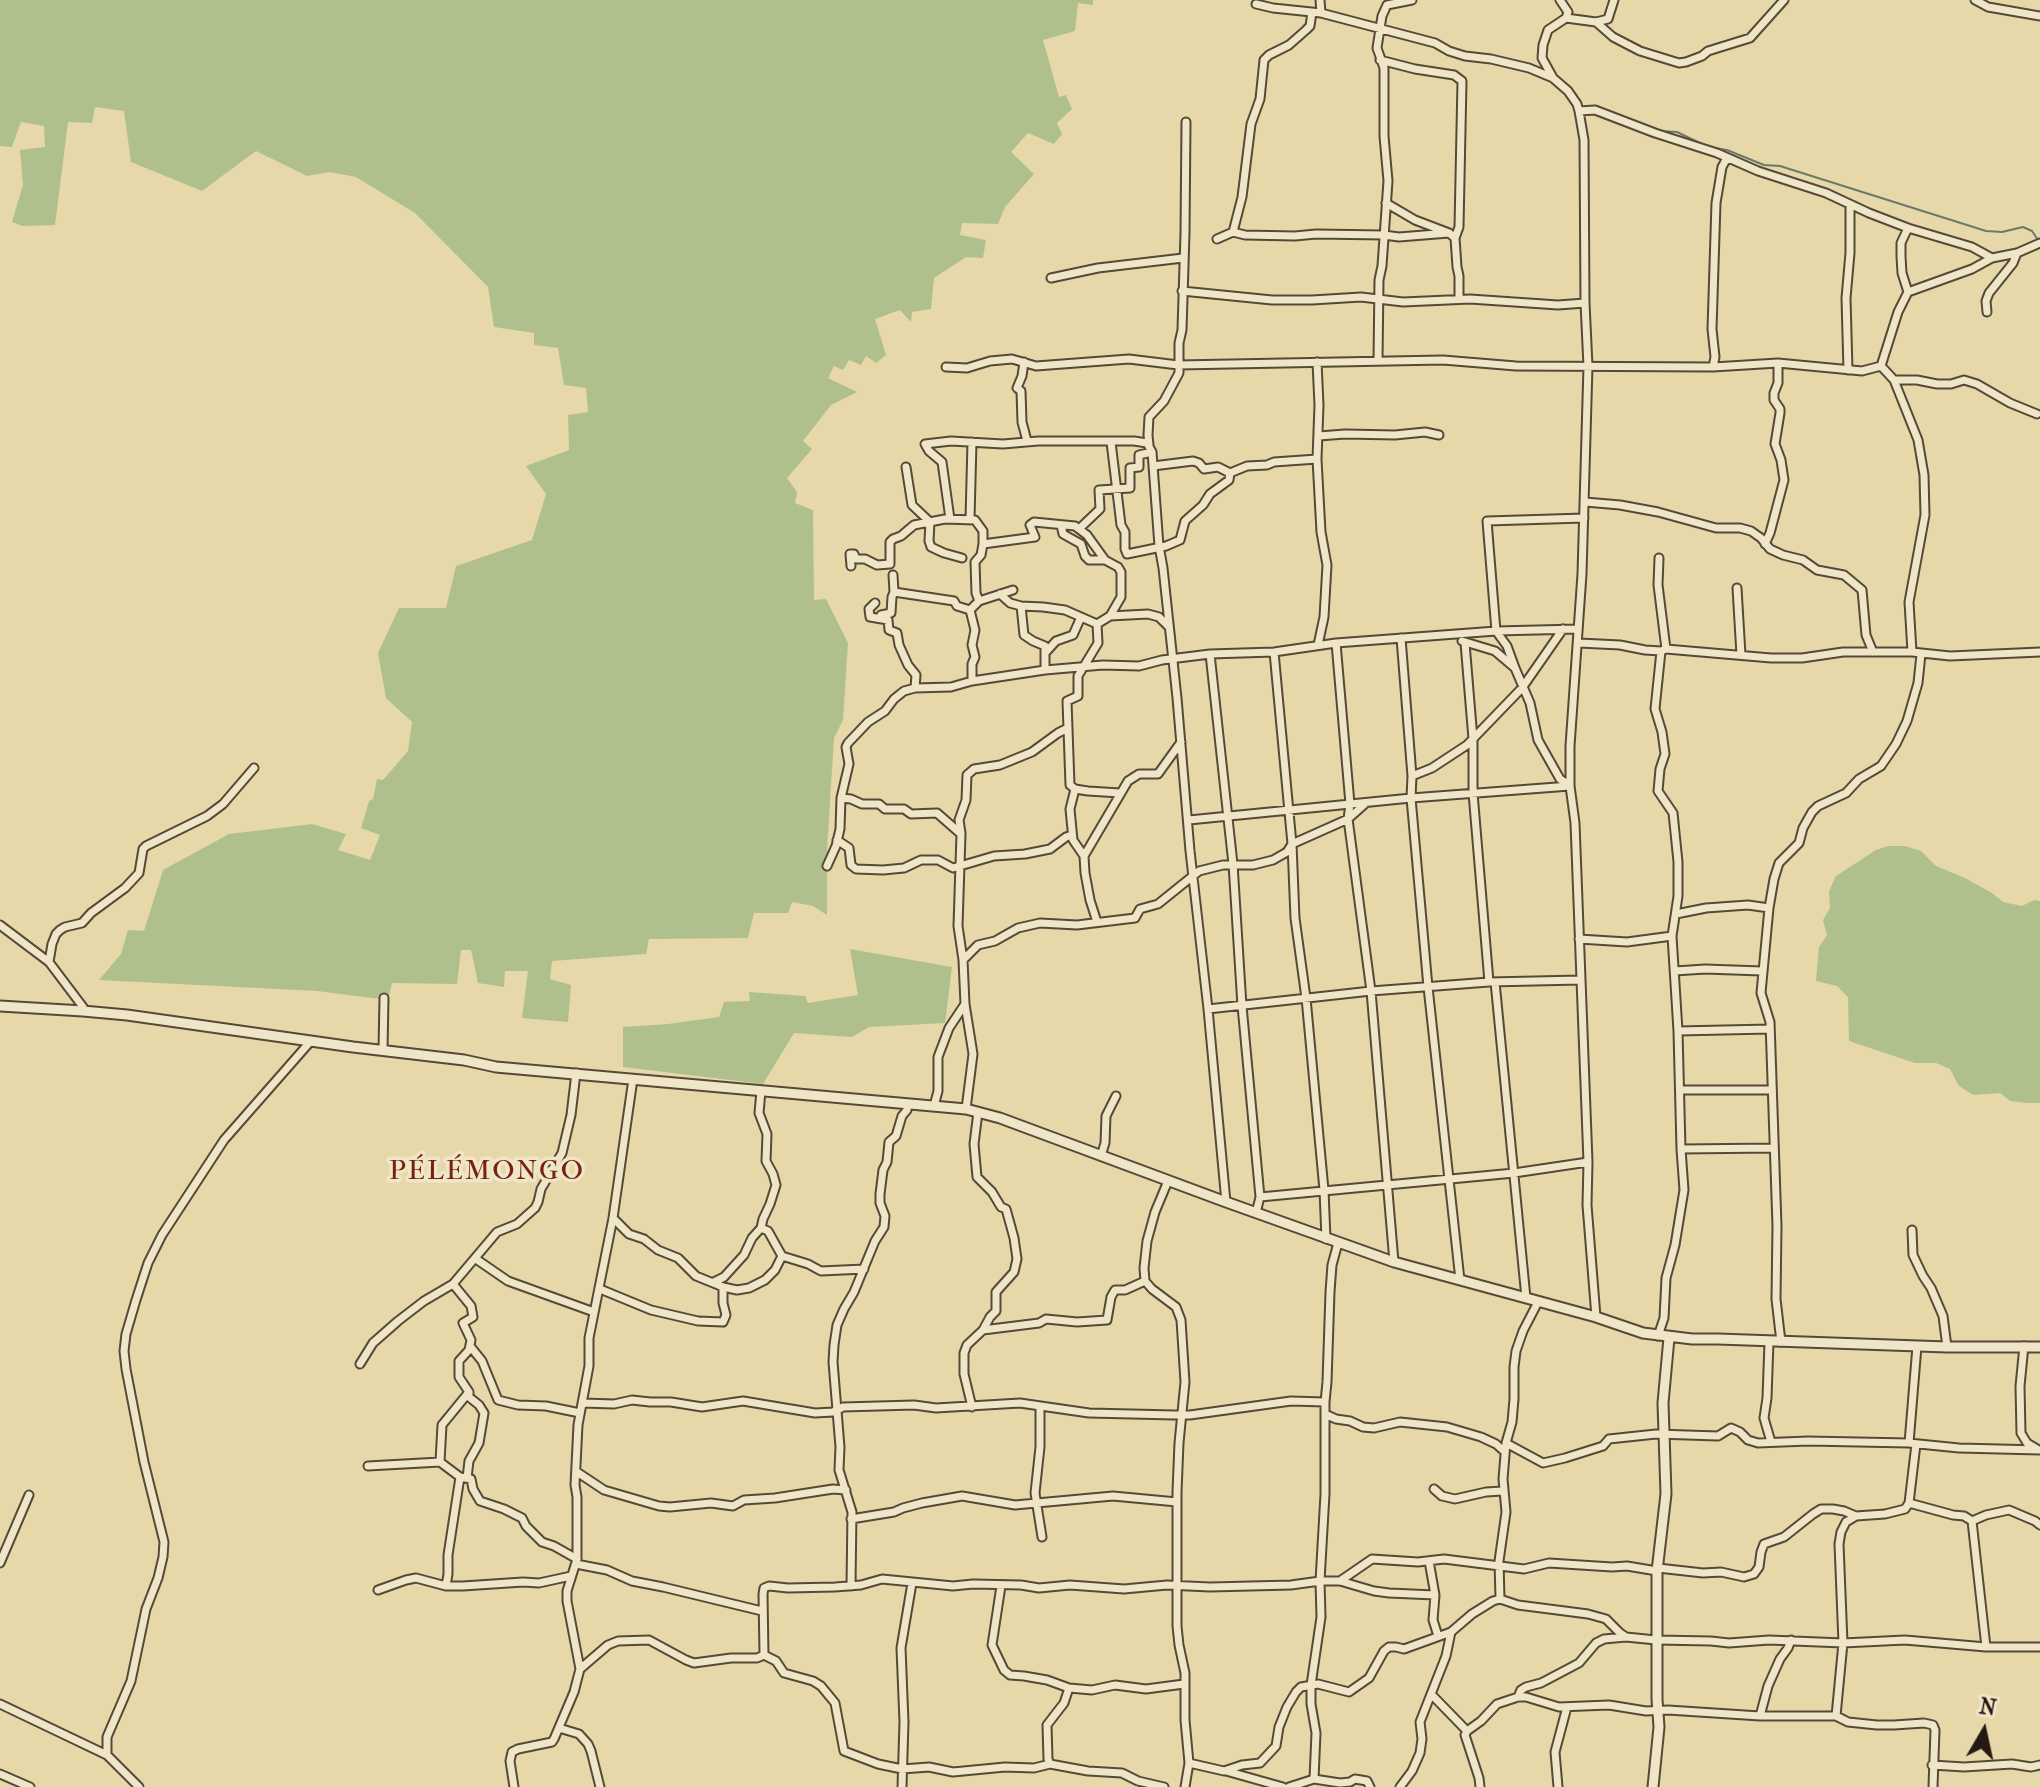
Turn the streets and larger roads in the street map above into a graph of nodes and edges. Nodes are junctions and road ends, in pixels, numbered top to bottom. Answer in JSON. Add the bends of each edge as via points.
{"nodes":[{"id":1,"x":1320,"y":0,"type":"edge"},
{"id":2,"x":1412,"y":0,"type":"edge"},
{"id":3,"x":1560,"y":0,"type":"edge"},
{"id":4,"x":1614,"y":0,"type":"edge"},
{"id":5,"x":1784,"y":0,"type":"edge"},
{"id":6,"x":1975,"y":0,"type":"edge"},
{"id":7,"x":1256,"y":4,"type":"dead end"},
{"id":8,"x":1316,"y":12,"type":"junction"},
{"id":9,"x":2040,"y":16,"type":"edge"},
{"id":10,"x":1566,"y":18,"type":"junction"},
{"id":11,"x":1596,"y":22,"type":"junction"},
{"id":12,"x":1381,"y":29,"type":"junction"},
{"id":13,"x":1380,"y":60,"type":"junction"},
{"id":14,"x":1553,"y":78,"type":"junction"},
{"id":15,"x":1579,"y":111,"type":"junction"},
{"id":16,"x":1186,"y":122,"type":"dead end"},
{"id":17,"x":1727,"y":158,"type":"junction"},
{"id":18,"x":1386,"y":203,"type":"junction"},
{"id":19,"x":1850,"y":204,"type":"junction"},
{"id":20,"x":1908,"y":228,"type":"junction"},
{"id":21,"x":1233,"y":232,"type":"junction"},
{"id":22,"x":1384,"y":235,"type":"junction"},
{"id":23,"x":1452,"y":236,"type":"junction"},
{"id":24,"x":1217,"y":239,"type":"dead end"},
{"id":25,"x":2040,"y":243,"type":"edge"},
{"id":26,"x":2017,"y":253,"type":"junction"},
{"id":27,"x":1183,"y":258,"type":"junction"},
{"id":28,"x":1992,"y":258,"type":"junction"},
{"id":29,"x":1051,"y":278,"type":"dead end"},
{"id":30,"x":1182,"y":291,"type":"junction"},
{"id":31,"x":1908,"y":292,"type":"junction"},
{"id":32,"x":1380,"y":298,"type":"junction"},
{"id":33,"x":1459,"y":299,"type":"junction"},
{"id":34,"x":1585,"y":303,"type":"junction"},
{"id":35,"x":1987,"y":312,"type":"dead end"},
{"id":36,"x":1378,"y":361,"type":"junction"},
{"id":37,"x":1024,"y":362,"type":"junction"},
{"id":38,"x":1317,"y":362,"type":"junction"},
{"id":39,"x":1778,"y":363,"type":"junction"},
{"id":40,"x":1178,"y":365,"type":"junction"},
{"id":41,"x":1588,"y":366,"type":"junction"},
{"id":42,"x":1881,"y":366,"type":"junction"},
{"id":43,"x":946,"y":367,"type":"dead end"},
{"id":44,"x":1713,"y":367,"type":"junction"},
{"id":45,"x":1848,"y":370,"type":"junction"},
{"id":46,"x":1894,"y":380,"type":"junction"},
{"id":47,"x":2037,"y":414,"type":"dead end"},
{"id":48,"x":1439,"y":435,"type":"dead end"},
{"id":49,"x":1319,"y":436,"type":"junction"},
{"id":50,"x":1027,"y":441,"type":"junction"},
{"id":51,"x":972,"y":442,"type":"junction"},
{"id":52,"x":1111,"y":442,"type":"junction"},
{"id":53,"x":1151,"y":449,"type":"junction"},
{"id":54,"x":1317,"y":459,"type":"junction"},
{"id":55,"x":1153,"y":466,"type":"junction"},
{"id":56,"x":906,"y":467,"type":"dead end"},
{"id":57,"x":1230,"y":473,"type":"junction"},
{"id":58,"x":1117,"y":489,"type":"junction"},
{"id":59,"x":1585,"y":502,"type":"junction"},
{"id":60,"x":1584,"y":518,"type":"junction"},
{"id":61,"x":950,"y":519,"type":"junction"},
{"id":62,"x":970,"y":519,"type":"junction"},
{"id":63,"x":930,"y":522,"type":"junction"},
{"id":64,"x":1061,"y":525,"type":"junction"},
{"id":65,"x":1080,"y":528,"type":"junction"},
{"id":66,"x":983,"y":544,"type":"junction"},
{"id":67,"x":1765,"y":544,"type":"junction"},
{"id":68,"x":1159,"y":546,"type":"junction"},
{"id":69,"x":1127,"y":554,"type":"junction"},
{"id":70,"x":962,"y":558,"type":"dead end"},
{"id":71,"x":1659,"y":558,"type":"dead end"},
{"id":72,"x":1105,"y":560,"type":"junction"},
{"id":73,"x":851,"y":566,"type":"dead end"},
{"id":74,"x":1121,"y":572,"type":"junction"},
{"id":75,"x":893,"y":575,"type":"dead end"},
{"id":76,"x":1737,"y":588,"type":"dead end"},
{"id":77,"x":1013,"y":590,"type":"dead end"},
{"id":78,"x":894,"y":592,"type":"junction"},
{"id":79,"x":1000,"y":594,"type":"junction"},
{"id":80,"x":979,"y":601,"type":"junction"},
{"id":81,"x":875,"y":603,"type":"dead end"},
{"id":82,"x":1021,"y":606,"type":"junction"},
{"id":83,"x":970,"y":610,"type":"junction"},
{"id":84,"x":1110,"y":616,"type":"junction"},
{"id":85,"x":1081,"y":617,"type":"junction"},
{"id":86,"x":880,"y":618,"type":"junction"},
{"id":87,"x":1097,"y":624,"type":"junction"},
{"id":88,"x":1169,"y":627,"type":"junction"},
{"id":89,"x":1563,"y":629,"type":"junction"},
{"id":90,"x":1578,"y":629,"type":"junction"},
{"id":91,"x":1496,"y":631,"type":"junction"},
{"id":92,"x":1451,"y":635,"type":"junction"},
{"id":93,"x":1401,"y":638,"type":"junction"},
{"id":94,"x":1336,"y":643,"type":"junction"},
{"id":95,"x":1465,"y":643,"type":"junction"},
{"id":96,"x":1579,"y":643,"type":"junction"},
{"id":97,"x":1318,"y":645,"type":"junction"},
{"id":98,"x":1663,"y":650,"type":"junction"},
{"id":99,"x":1046,"y":652,"type":"junction"},
{"id":100,"x":1274,"y":652,"type":"junction"},
{"id":101,"x":1873,"y":652,"type":"junction"},
{"id":102,"x":1912,"y":652,"type":"junction"},
{"id":103,"x":2040,"y":652,"type":"edge"},
{"id":104,"x":1210,"y":654,"type":"junction"},
{"id":105,"x":1921,"y":654,"type":"junction"},
{"id":106,"x":1741,"y":655,"type":"junction"},
{"id":107,"x":1172,"y":658,"type":"junction"},
{"id":108,"x":1084,"y":667,"type":"junction"},
{"id":109,"x":1515,"y":668,"type":"junction"},
{"id":110,"x":1045,"y":670,"type":"junction"},
{"id":111,"x":972,"y":681,"type":"junction"},
{"id":112,"x":915,"y":688,"type":"junction"},
{"id":113,"x":1522,"y":688,"type":"junction"},
{"id":114,"x":1068,"y":728,"type":"junction"},
{"id":115,"x":1473,"y":739,"type":"junction"},
{"id":116,"x":1181,"y":741,"type":"junction"},
{"id":117,"x":254,"y":768,"type":"dead end"},
{"id":118,"x":1412,"y":776,"type":"junction"},
{"id":119,"x":1570,"y":786,"type":"junction"},
{"id":120,"x":1075,"y":789,"type":"junction"},
{"id":121,"x":1120,"y":793,"type":"junction"},
{"id":122,"x":1473,"y":793,"type":"junction"},
{"id":123,"x":841,"y":798,"type":"junction"},
{"id":124,"x":1411,"y":798,"type":"junction"},
{"id":125,"x":1366,"y":803,"type":"junction"},
{"id":126,"x":1350,"y":804,"type":"junction"},
{"id":127,"x":1289,"y":809,"type":"junction"},
{"id":128,"x":1226,"y":815,"type":"junction"},
{"id":129,"x":1348,"y":819,"type":"junction"},
{"id":130,"x":1189,"y":820,"type":"junction"},
{"id":131,"x":961,"y":834,"type":"junction"},
{"id":132,"x":1072,"y":835,"type":"junction"},
{"id":133,"x":837,"y":840,"type":"junction"},
{"id":134,"x":1292,"y":844,"type":"junction"},
{"id":135,"x":1084,"y":856,"type":"junction"},
{"id":136,"x":961,"y":864,"type":"junction"},
{"id":137,"x":1233,"y":864,"type":"junction"},
{"id":138,"x":827,"y":866,"type":"dead end"},
{"id":139,"x":1193,"y":876,"type":"junction"},
{"id":140,"x":1769,"y":908,"type":"junction"},
{"id":141,"x":1676,"y":914,"type":"junction"},
{"id":142,"x":1097,"y":922,"type":"junction"},
{"id":143,"x":0,"y":925,"type":"edge"},
{"id":144,"x":1672,"y":936,"type":"junction"},
{"id":145,"x":1579,"y":939,"type":"junction"},
{"id":146,"x":963,"y":960,"type":"junction"},
{"id":147,"x":49,"y":962,"type":"junction"},
{"id":148,"x":1675,"y":971,"type":"junction"},
{"id":149,"x":1762,"y":971,"type":"junction"},
{"id":150,"x":1580,"y":980,"type":"junction"},
{"id":151,"x":1492,"y":982,"type":"junction"},
{"id":152,"x":1428,"y":987,"type":"junction"},
{"id":153,"x":1371,"y":991,"type":"junction"},
{"id":154,"x":384,"y":998,"type":"dead end"},
{"id":155,"x":1306,"y":998,"type":"junction"},
{"id":156,"x":965,"y":1004,"type":"junction"},
{"id":157,"x":0,"y":1006,"type":"edge"},
{"id":158,"x":1242,"y":1006,"type":"junction"},
{"id":159,"x":1208,"y":1009,"type":"junction"},
{"id":160,"x":83,"y":1011,"type":"junction"},
{"id":161,"x":1770,"y":1029,"type":"junction"},
{"id":162,"x":1678,"y":1031,"type":"junction"},
{"id":163,"x":310,"y":1042,"type":"junction"},
{"id":164,"x":383,"y":1050,"type":"junction"},
{"id":165,"x":576,"y":1073,"type":"junction"},
{"id":166,"x":633,"y":1079,"type":"junction"},
{"id":167,"x":1680,"y":1090,"type":"junction"},
{"id":168,"x":1771,"y":1090,"type":"junction"},
{"id":169,"x":761,"y":1091,"type":"junction"},
{"id":170,"x":1116,"y":1096,"type":"dead end"},
{"id":171,"x":908,"y":1104,"type":"junction"},
{"id":172,"x":934,"y":1106,"type":"junction"},
{"id":173,"x":966,"y":1109,"type":"junction"},
{"id":174,"x":978,"y":1112,"type":"junction"},
{"id":175,"x":1773,"y":1148,"type":"junction"},
{"id":176,"x":1681,"y":1149,"type":"junction"},
{"id":177,"x":1101,"y":1156,"type":"junction"},
{"id":178,"x":1588,"y":1162,"type":"junction"},
{"id":179,"x":1514,"y":1173,"type":"junction"},
{"id":180,"x":1449,"y":1178,"type":"junction"},
{"id":181,"x":1168,"y":1181,"type":"junction"},
{"id":182,"x":1387,"y":1184,"type":"junction"},
{"id":183,"x":1324,"y":1190,"type":"junction"},
{"id":184,"x":1260,"y":1197,"type":"junction"},
{"id":185,"x":1226,"y":1202,"type":"junction"},
{"id":186,"x":1256,"y":1213,"type":"junction"},
{"id":187,"x":613,"y":1218,"type":"junction"},
{"id":188,"x":761,"y":1228,"type":"junction"},
{"id":189,"x":1912,"y":1230,"type":"dead end"},
{"id":190,"x":1326,"y":1239,"type":"junction"},
{"id":191,"x":1338,"y":1243,"type":"junction"},
{"id":192,"x":782,"y":1256,"type":"junction"},
{"id":193,"x":476,"y":1259,"type":"junction"},
{"id":194,"x":1394,"y":1262,"type":"junction"},
{"id":195,"x":864,"y":1269,"type":"junction"},
{"id":196,"x":1460,"y":1280,"type":"junction"},
{"id":197,"x":1145,"y":1281,"type":"junction"},
{"id":198,"x":714,"y":1282,"type":"junction"},
{"id":199,"x":453,"y":1284,"type":"junction"},
{"id":200,"x":723,"y":1287,"type":"junction"},
{"id":201,"x":600,"y":1289,"type":"junction"},
{"id":202,"x":1526,"y":1298,"type":"junction"},
{"id":203,"x":1538,"y":1302,"type":"junction"},
{"id":204,"x":594,"y":1312,"type":"junction"},
{"id":205,"x":1596,"y":1317,"type":"junction"},
{"id":206,"x":983,"y":1330,"type":"junction"},
{"id":207,"x":1658,"y":1336,"type":"junction"},
{"id":208,"x":1669,"y":1338,"type":"junction"},
{"id":209,"x":1769,"y":1342,"type":"junction"},
{"id":210,"x":1781,"y":1342,"type":"junction"},
{"id":211,"x":470,"y":1346,"type":"junction"},
{"id":212,"x":1917,"y":1346,"type":"junction"},
{"id":213,"x":2024,"y":1346,"type":"junction"},
{"id":214,"x":1947,"y":1347,"type":"junction"},
{"id":215,"x":2040,"y":1347,"type":"edge"},
{"id":216,"x":360,"y":1364,"type":"dead end"},
{"id":217,"x":469,"y":1392,"type":"junction"},
{"id":218,"x":1325,"y":1402,"type":"junction"},
{"id":219,"x":583,"y":1403,"type":"junction"},
{"id":220,"x":972,"y":1407,"type":"junction"},
{"id":221,"x":1040,"y":1407,"type":"junction"},
{"id":222,"x":837,"y":1410,"type":"junction"},
{"id":223,"x":580,"y":1413,"type":"junction"},
{"id":224,"x":1325,"y":1414,"type":"junction"},
{"id":225,"x":1182,"y":1415,"type":"junction"},
{"id":226,"x":1664,"y":1436,"type":"junction"},
{"id":227,"x":1771,"y":1442,"type":"junction"},
{"id":228,"x":1913,"y":1443,"type":"junction"},
{"id":229,"x":1505,"y":1448,"type":"junction"},
{"id":230,"x":2039,"y":1450,"type":"edge"},
{"id":231,"x":440,"y":1462,"type":"junction"},
{"id":232,"x":368,"y":1466,"type":"dead end"},
{"id":233,"x":577,"y":1472,"type":"junction"},
{"id":234,"x":464,"y":1478,"type":"junction"},
{"id":235,"x":1434,"y":1489,"type":"dead end"},
{"id":236,"x":846,"y":1490,"type":"junction"},
{"id":237,"x":1502,"y":1491,"type":"junction"},
{"id":238,"x":29,"y":1495,"type":"dead end"},
{"id":239,"x":1177,"y":1502,"type":"junction"},
{"id":240,"x":1037,"y":1503,"type":"junction"},
{"id":241,"x":1909,"y":1503,"type":"junction"},
{"id":242,"x":1856,"y":1516,"type":"junction"},
{"id":243,"x":851,"y":1519,"type":"junction"},
{"id":244,"x":1972,"y":1521,"type":"junction"},
{"id":245,"x":2040,"y":1525,"type":"edge"},
{"id":246,"x":1042,"y":1537,"type":"dead end"},
{"id":247,"x":1429,"y":1561,"type":"junction"},
{"id":248,"x":577,"y":1562,"type":"junction"},
{"id":249,"x":0,"y":1563,"type":"edge"},
{"id":250,"x":1500,"y":1566,"type":"junction"},
{"id":251,"x":1657,"y":1569,"type":"junction"},
{"id":252,"x":571,"y":1576,"type":"junction"},
{"id":253,"x":1320,"y":1581,"type":"junction"},
{"id":254,"x":1340,"y":1581,"type":"junction"},
{"id":255,"x":912,"y":1583,"type":"junction"},
{"id":256,"x":1177,"y":1585,"type":"junction"},
{"id":257,"x":446,"y":1586,"type":"junction"},
{"id":258,"x":851,"y":1586,"type":"junction"},
{"id":259,"x":1001,"y":1586,"type":"junction"},
{"id":260,"x":378,"y":1590,"type":"dead end"},
{"id":261,"x":1435,"y":1595,"type":"junction"},
{"id":262,"x":1500,"y":1599,"type":"junction"},
{"id":263,"x":762,"y":1611,"type":"junction"},
{"id":264,"x":1451,"y":1632,"type":"junction"},
{"id":265,"x":1438,"y":1636,"type":"junction"},
{"id":266,"x":1626,"y":1637,"type":"junction"},
{"id":267,"x":1656,"y":1640,"type":"junction"},
{"id":268,"x":1791,"y":1640,"type":"junction"},
{"id":269,"x":1843,"y":1643,"type":"junction"},
{"id":270,"x":1986,"y":1647,"type":"junction"},
{"id":271,"x":2040,"y":1647,"type":"edge"},
{"id":272,"x":764,"y":1655,"type":"junction"},
{"id":273,"x":580,"y":1669,"type":"junction"},
{"id":274,"x":1184,"y":1684,"type":"junction"},
{"id":275,"x":1311,"y":1685,"type":"junction"},
{"id":276,"x":1069,"y":1688,"type":"junction"},
{"id":277,"x":1431,"y":1694,"type":"junction"},
{"id":278,"x":1518,"y":1697,"type":"junction"},
{"id":279,"x":0,"y":1704,"type":"edge"},
{"id":280,"x":1567,"y":1707,"type":"junction"},
{"id":281,"x":1658,"y":1710,"type":"junction"},
{"id":282,"x":1760,"y":1716,"type":"junction"},
{"id":283,"x":1836,"y":1716,"type":"junction"},
{"id":284,"x":559,"y":1728,"type":"junction"},
{"id":285,"x":1467,"y":1731,"type":"junction"},
{"id":286,"x":107,"y":1755,"type":"junction"},
{"id":287,"x":1189,"y":1763,"type":"junction"},
{"id":288,"x":1050,"y":1764,"type":"junction"},
{"id":289,"x":1932,"y":1765,"type":"junction"},
{"id":290,"x":2040,"y":1765,"type":"edge"},
{"id":291,"x":902,"y":1769,"type":"junction"},
{"id":292,"x":1224,"y":1771,"type":"junction"},
{"id":293,"x":0,"y":1774,"type":"edge"},
{"id":294,"x":1314,"y":1779,"type":"junction"},
{"id":295,"x":1302,"y":1785,"type":"edge"},
{"id":296,"x":30,"y":1787,"type":"edge"},
{"id":297,"x":139,"y":1787,"type":"edge"},
{"id":298,"x":514,"y":1787,"type":"edge"},
{"id":299,"x":600,"y":1787,"type":"edge"},
{"id":300,"x":902,"y":1787,"type":"edge"},
{"id":301,"x":1164,"y":1787,"type":"edge"},
{"id":302,"x":1185,"y":1787,"type":"edge"},
{"id":303,"x":1283,"y":1787,"type":"edge"},
{"id":304,"x":1289,"y":1787,"type":"edge"},
{"id":305,"x":1370,"y":1787,"type":"edge"},
{"id":306,"x":1400,"y":1787,"type":"edge"},
{"id":307,"x":1480,"y":1787,"type":"edge"},
{"id":308,"x":1558,"y":1787,"type":"edge"},
{"id":309,"x":1653,"y":1787,"type":"edge"},
{"id":310,"x":1933,"y":1787,"type":"edge"}],
"edges":[{"from":1,"to":8,"type":"street"},
{"from":2,"to":12,"type":"street","via":[[1387,5]]},
{"from":3,"to":10,"type":"street"},
{"from":4,"to":11,"type":"street","via":[[1608,19]]},
{"from":5,"to":11,"type":"street","via":[[1750,38],[1679,63],[1640,51]]},
{"from":6,"to":9,"type":"street"},
{"from":7,"to":8,"type":"street"},
{"from":8,"to":12,"type":"street"},
{"from":8,"to":21,"type":"street","via":[[1306,30],[1264,60]]},
{"from":10,"to":11,"type":"street"},
{"from":10,"to":14,"type":"street","via":[[1548,30],[1543,45],[1542,58]]},
{"from":12,"to":13,"type":"street"},
{"from":12,"to":14,"type":"street"},
{"from":13,"to":18,"type":"street"},
{"from":13,"to":23,"type":"street","via":[[1462,81],[1459,227]]},
{"from":14,"to":15,"type":"street"},
{"from":15,"to":17,"type":"street","via":[[1595,110]]},
{"from":15,"to":34,"type":"street","via":[[1586,193]]},
{"from":16,"to":27,"type":"street"},
{"from":17,"to":19,"type":"street"},
{"from":17,"to":44,"type":"street","via":[[1716,203]]},
{"from":18,"to":22,"type":"street"},
{"from":18,"to":23,"type":"street"},
{"from":19,"to":20,"type":"street"},
{"from":19,"to":45,"type":"street"},
{"from":20,"to":28,"type":"street"},
{"from":20,"to":31,"type":"street","via":[[1901,256]]},
{"from":21,"to":22,"type":"street"},
{"from":21,"to":24,"type":"street"},
{"from":22,"to":23,"type":"street"},
{"from":22,"to":32,"type":"street"},
{"from":23,"to":33,"type":"street"},
{"from":25,"to":26,"type":"street"},
{"from":26,"to":28,"type":"street"},
{"from":26,"to":35,"type":"street","via":[[1989,293]]},
{"from":27,"to":29,"type":"street"},
{"from":27,"to":30,"type":"street"},
{"from":28,"to":31,"type":"street"},
{"from":30,"to":32,"type":"street","via":[[1272,300]]},
{"from":30,"to":40,"type":"street"},
{"from":31,"to":42,"type":"street"},
{"from":32,"to":33,"type":"street"},
{"from":32,"to":36,"type":"street"},
{"from":33,"to":34,"type":"street"},
{"from":34,"to":41,"type":"street"},
{"from":36,"to":38,"type":"street"},
{"from":36,"to":41,"type":"street"},
{"from":37,"to":40,"type":"street","via":[[1036,366],[1129,359]]},
{"from":37,"to":43,"type":"street"},
{"from":37,"to":50,"type":"street","via":[[1017,388]]},
{"from":38,"to":40,"type":"street"},
{"from":38,"to":49,"type":"street"},
{"from":39,"to":44,"type":"street"},
{"from":39,"to":45,"type":"street"},
{"from":39,"to":67,"type":"street","via":[[1775,444],[1784,480]]},
{"from":40,"to":53,"type":"street","via":[[1169,392],[1149,417]]},
{"from":41,"to":44,"type":"street"},
{"from":41,"to":59,"type":"street"},
{"from":42,"to":45,"type":"street"},
{"from":42,"to":46,"type":"street"},
{"from":46,"to":47,"type":"street","via":[[1964,380]]},
{"from":46,"to":102,"type":"street","via":[[1918,440],[1924,475],[1925,515],[1909,602]]},
{"from":48,"to":49,"type":"street"},
{"from":49,"to":54,"type":"street"},
{"from":50,"to":51,"type":"street"},
{"from":50,"to":52,"type":"street"},
{"from":51,"to":61,"type":"street","via":[[925,444],[942,462]]},
{"from":51,"to":62,"type":"street"},
{"from":52,"to":53,"type":"street","via":[[1143,442]]},
{"from":52,"to":58,"type":"street"},
{"from":53,"to":55,"type":"street"},
{"from":53,"to":58,"type":"street","via":[[1139,455],[1139,467],[1130,468],[1130,488]]},
{"from":54,"to":57,"type":"street","via":[[1247,466]]},
{"from":54,"to":97,"type":"street","via":[[1327,565]]},
{"from":55,"to":57,"type":"street","via":[[1193,461],[1204,469],[1218,467]]},
{"from":55,"to":68,"type":"street"},
{"from":56,"to":63,"type":"street","via":[[912,505]]},
{"from":57,"to":68,"type":"street","via":[[1229,480],[1185,521],[1180,540]]},
{"from":58,"to":65,"type":"street","via":[[1099,490],[1100,509]]},
{"from":58,"to":69,"type":"street"},
{"from":59,"to":60,"type":"street"},
{"from":59,"to":67,"type":"street","via":[[1740,528]]},
{"from":60,"to":90,"type":"street"},
{"from":60,"to":91,"type":"street","via":[[1487,521]]},
{"from":61,"to":62,"type":"street"},
{"from":61,"to":63,"type":"street"},
{"from":62,"to":66,"type":"street","via":[[983,531]]},
{"from":63,"to":70,"type":"street","via":[[931,547]]},
{"from":63,"to":73,"type":"street","via":[[914,525],[890,542],[890,564],[877,565],[850,554]]},
{"from":64,"to":65,"type":"street"},
{"from":64,"to":66,"type":"street","via":[[1034,522],[1030,525],[1035,537]]},
{"from":64,"to":72,"type":"street","via":[[1063,534],[1081,544],[1089,560]]},
{"from":65,"to":72,"type":"street"},
{"from":66,"to":80,"type":"street","via":[[975,562]]},
{"from":67,"to":101,"type":"street","via":[[1817,570],[1852,580],[1862,590]]},
{"from":68,"to":69,"type":"street"},
{"from":68,"to":88,"type":"street"},
{"from":69,"to":74,"type":"street"},
{"from":71,"to":98,"type":"street"},
{"from":72,"to":74,"type":"street"},
{"from":74,"to":84,"type":"street","via":[[1121,597]]},
{"from":75,"to":78,"type":"street"},
{"from":76,"to":106,"type":"street"},
{"from":77,"to":79,"type":"street"},
{"from":78,"to":83,"type":"street","via":[[954,601]]},
{"from":78,"to":86,"type":"street","via":[[891,613]]},
{"from":79,"to":80,"type":"street"},
{"from":79,"to":82,"type":"street"},
{"from":80,"to":83,"type":"street"},
{"from":81,"to":86,"type":"street","via":[[870,617]]},
{"from":82,"to":85,"type":"street"},
{"from":82,"to":99,"type":"street","via":[[1024,635],[1045,646]]},
{"from":83,"to":111,"type":"street","via":[[975,630]]},
{"from":84,"to":87,"type":"street"},
{"from":84,"to":88,"type":"street","via":[[1148,614]]},
{"from":85,"to":87,"type":"street"},
{"from":85,"to":99,"type":"street","via":[[1073,635]]},
{"from":86,"to":112,"type":"street","via":[[897,633],[916,675]]},
{"from":87,"to":108,"type":"street","via":[[1098,643]]},
{"from":88,"to":107,"type":"street"},
{"from":89,"to":90,"type":"street"},
{"from":89,"to":91,"type":"street"},
{"from":89,"to":113,"type":"street"},
{"from":90,"to":96,"type":"street"},
{"from":91,"to":92,"type":"street"},
{"from":91,"to":109,"type":"street"},
{"from":92,"to":93,"type":"street"},
{"from":92,"to":95,"type":"street"},
{"from":93,"to":94,"type":"street"},
{"from":93,"to":118,"type":"street"},
{"from":94,"to":97,"type":"street"},
{"from":94,"to":126,"type":"street"},
{"from":95,"to":109,"type":"street","via":[[1495,651]]},
{"from":95,"to":115,"type":"street"},
{"from":96,"to":98,"type":"street"},
{"from":96,"to":119,"type":"street"},
{"from":97,"to":100,"type":"street"},
{"from":98,"to":106,"type":"street"},
{"from":98,"to":141,"type":"street","via":[[1655,709],[1665,754],[1658,791],[1673,813],[1676,829]]},
{"from":99,"to":110,"type":"street"},
{"from":100,"to":104,"type":"street"},
{"from":100,"to":127,"type":"street"},
{"from":101,"to":102,"type":"street"},
{"from":101,"to":106,"type":"street","via":[[1802,658]]},
{"from":102,"to":105,"type":"street"},
{"from":103,"to":105,"type":"street"},
{"from":104,"to":107,"type":"street"},
{"from":104,"to":128,"type":"street"},
{"from":105,"to":140,"type":"street","via":[[1918,683],[1896,744],[1881,766],[1807,818],[1799,843],[1777,868]]},
{"from":107,"to":108,"type":"street","via":[[1139,666]]},
{"from":107,"to":116,"type":"street"},
{"from":108,"to":110,"type":"street"},
{"from":108,"to":114,"type":"street","via":[[1078,676],[1078,696],[1067,701]]},
{"from":109,"to":113,"type":"street"},
{"from":110,"to":111,"type":"street"},
{"from":111,"to":112,"type":"street"},
{"from":112,"to":123,"type":"street","via":[[904,691],[851,738]]},
{"from":113,"to":115,"type":"street"},
{"from":113,"to":119,"type":"street","via":[[1538,740],[1560,779]]},
{"from":114,"to":120,"type":"street","via":[[1070,785]]},
{"from":114,"to":131,"type":"street","via":[[1032,752],[967,775]]},
{"from":115,"to":118,"type":"street","via":[[1449,759]]},
{"from":115,"to":122,"type":"street"},
{"from":116,"to":121,"type":"street","via":[[1158,774],[1139,774]]},
{"from":116,"to":130,"type":"street"},
{"from":117,"to":147,"type":"street","via":[[207,816],[146,846],[133,880],[82,923],[56,934]]},
{"from":118,"to":124,"type":"street"},
{"from":119,"to":122,"type":"street"},
{"from":119,"to":145,"type":"street"},
{"from":120,"to":121,"type":"street"},
{"from":120,"to":132,"type":"street"},
{"from":121,"to":135,"type":"street"},
{"from":122,"to":124,"type":"street"},
{"from":122,"to":151,"type":"street"},
{"from":123,"to":131,"type":"street","via":[[911,814],[937,813]]},
{"from":123,"to":133,"type":"street"},
{"from":124,"to":125,"type":"street"},
{"from":124,"to":152,"type":"street"},
{"from":125,"to":126,"type":"street"},
{"from":125,"to":129,"type":"street"},
{"from":126,"to":127,"type":"street"},
{"from":126,"to":129,"type":"street"},
{"from":127,"to":128,"type":"street"},
{"from":127,"to":134,"type":"street"},
{"from":128,"to":130,"type":"street"},
{"from":128,"to":137,"type":"street"},
{"from":129,"to":134,"type":"street"},
{"from":129,"to":153,"type":"street"},
{"from":130,"to":139,"type":"street"},
{"from":131,"to":136,"type":"street"},
{"from":132,"to":135,"type":"street"},
{"from":132,"to":136,"type":"street","via":[[1050,849]]},
{"from":133,"to":136,"type":"street","via":[[849,848],[856,869],[904,868],[921,860],[938,860],[953,868]]},
{"from":133,"to":138,"type":"street"},
{"from":134,"to":137,"type":"street","via":[[1273,860]]},
{"from":134,"to":155,"type":"street"},
{"from":135,"to":142,"type":"street"},
{"from":136,"to":146,"type":"street","via":[[958,926]]},
{"from":137,"to":139,"type":"street"},
{"from":137,"to":158,"type":"street"},
{"from":139,"to":142,"type":"street","via":[[1158,904],[1140,909],[1135,918]]},
{"from":139,"to":159,"type":"street"},
{"from":140,"to":141,"type":"street","via":[[1748,905]]},
{"from":140,"to":149,"type":"street"},
{"from":141,"to":144,"type":"street"},
{"from":142,"to":146,"type":"street","via":[[1018,928],[978,945]]},
{"from":143,"to":147,"type":"street"},
{"from":144,"to":145,"type":"street","via":[[1627,942]]},
{"from":144,"to":148,"type":"street"},
{"from":145,"to":150,"type":"street"},
{"from":146,"to":156,"type":"street"},
{"from":147,"to":160,"type":"street"},
{"from":148,"to":149,"type":"street"},
{"from":148,"to":162,"type":"street"},
{"from":149,"to":161,"type":"street"},
{"from":150,"to":151,"type":"street"},
{"from":150,"to":178,"type":"street"},
{"from":151,"to":152,"type":"street"},
{"from":151,"to":179,"type":"street"},
{"from":152,"to":153,"type":"street"},
{"from":152,"to":180,"type":"street"},
{"from":153,"to":155,"type":"street"},
{"from":153,"to":182,"type":"street"},
{"from":154,"to":164,"type":"street"},
{"from":155,"to":158,"type":"street"},
{"from":155,"to":183,"type":"street"},
{"from":156,"to":172,"type":"street","via":[[938,1057]]},
{"from":156,"to":173,"type":"street","via":[[973,1054]]},
{"from":157,"to":160,"type":"street"},
{"from":158,"to":159,"type":"street"},
{"from":158,"to":184,"type":"street"},
{"from":159,"to":185,"type":"street"},
{"from":160,"to":163,"type":"street"},
{"from":161,"to":162,"type":"street"},
{"from":161,"to":168,"type":"street"},
{"from":162,"to":167,"type":"street"},
{"from":163,"to":164,"type":"street"},
{"from":163,"to":286,"type":"street","via":[[224,1140],[162,1235],[126,1334],[126,1369],[164,1542],[131,1681],[107,1737]]},
{"from":164,"to":165,"type":"street"},
{"from":165,"to":166,"type":"street"},
{"from":165,"to":193,"type":"street","via":[[562,1153],[538,1202],[517,1224],[497,1232]]},
{"from":166,"to":169,"type":"street"},
{"from":166,"to":187,"type":"street"},
{"from":167,"to":168,"type":"street"},
{"from":167,"to":176,"type":"street"},
{"from":168,"to":175,"type":"street"},
{"from":169,"to":171,"type":"street"},
{"from":169,"to":188,"type":"street","via":[[766,1161],[776,1185]]},
{"from":170,"to":177,"type":"street","via":[[1106,1116]]},
{"from":171,"to":172,"type":"street"},
{"from":171,"to":195,"type":"street","via":[[889,1142],[880,1194],[884,1227]]},
{"from":172,"to":173,"type":"street"},
{"from":173,"to":174,"type":"street"},
{"from":174,"to":177,"type":"street"},
{"from":174,"to":206,"type":"street","via":[[977,1177],[1006,1209],[1017,1259],[1014,1272],[996,1292],[996,1311]]},
{"from":175,"to":176,"type":"street"},
{"from":175,"to":210,"type":"street"},
{"from":176,"to":207,"type":"street","via":[[1684,1190]]},
{"from":177,"to":181,"type":"street"},
{"from":178,"to":179,"type":"street"},
{"from":178,"to":205,"type":"street"},
{"from":179,"to":180,"type":"street"},
{"from":179,"to":202,"type":"street"},
{"from":180,"to":182,"type":"street"},
{"from":180,"to":196,"type":"street"},
{"from":181,"to":185,"type":"street"},
{"from":181,"to":197,"type":"street","via":[[1147,1241]]},
{"from":182,"to":183,"type":"street"},
{"from":182,"to":194,"type":"street"},
{"from":183,"to":184,"type":"street"},
{"from":183,"to":190,"type":"street"},
{"from":184,"to":186,"type":"street"},
{"from":185,"to":186,"type":"street"},
{"from":186,"to":190,"type":"street"},
{"from":187,"to":198,"type":"street","via":[[629,1234]]},
{"from":187,"to":201,"type":"street"},
{"from":188,"to":192,"type":"street"},
{"from":188,"to":198,"type":"street","via":[[744,1255]]},
{"from":189,"to":214,"type":"street","via":[[1913,1255],[1943,1316]]},
{"from":190,"to":191,"type":"street"},
{"from":191,"to":194,"type":"street"},
{"from":191,"to":218,"type":"street","via":[[1332,1265]]},
{"from":192,"to":195,"type":"street","via":[[821,1271]]},
{"from":192,"to":200,"type":"street","via":[[765,1280],[749,1288]]},
{"from":193,"to":199,"type":"street"},
{"from":193,"to":204,"type":"street","via":[[508,1281]]},
{"from":194,"to":196,"type":"street"},
{"from":195,"to":222,"type":"street","via":[[837,1325]]},
{"from":196,"to":202,"type":"street"},
{"from":197,"to":206,"type":"street","via":[[1115,1290],[1107,1320],[1046,1319]]},
{"from":197,"to":225,"type":"street","via":[[1180,1313]]},
{"from":198,"to":200,"type":"street"},
{"from":199,"to":211,"type":"street","via":[[471,1306],[473,1317],[463,1323]]},
{"from":199,"to":216,"type":"street","via":[[383,1334]]},
{"from":200,"to":201,"type":"street","via":[[723,1322],[651,1310]]},
{"from":201,"to":204,"type":"street"},
{"from":202,"to":203,"type":"street"},
{"from":203,"to":205,"type":"street"},
{"from":203,"to":229,"type":"street","via":[[1516,1351],[1512,1422]]},
{"from":204,"to":219,"type":"street"},
{"from":205,"to":207,"type":"street"},
{"from":206,"to":220,"type":"street","via":[[964,1353]]},
{"from":207,"to":208,"type":"street"},
{"from":208,"to":209,"type":"street"},
{"from":208,"to":226,"type":"street"},
{"from":209,"to":210,"type":"street"},
{"from":209,"to":227,"type":"street","via":[[1764,1418]]},
{"from":210,"to":212,"type":"street"},
{"from":211,"to":217,"type":"street","via":[[459,1361],[459,1377]]},
{"from":211,"to":223,"type":"street","via":[[498,1400]]},
{"from":212,"to":214,"type":"street"},
{"from":212,"to":228,"type":"street"},
{"from":213,"to":214,"type":"street"},
{"from":213,"to":215,"type":"street"},
{"from":213,"to":230,"type":"street","via":[[2021,1433]]},
{"from":217,"to":231,"type":"street","via":[[442,1425]]},
{"from":217,"to":234,"type":"street","via":[[484,1413],[479,1443]]},
{"from":218,"to":224,"type":"street"},
{"from":218,"to":225,"type":"street","via":[[1291,1401]]},
{"from":219,"to":222,"type":"street","via":[[632,1400],[702,1407],[743,1401],[815,1413]]},
{"from":219,"to":223,"type":"street"},
{"from":220,"to":221,"type":"street"},
{"from":220,"to":222,"type":"street"},
{"from":221,"to":225,"type":"street"},
{"from":221,"to":240,"type":"street"},
{"from":222,"to":236,"type":"street","via":[[839,1470]]},
{"from":223,"to":233,"type":"street"},
{"from":224,"to":229,"type":"street","via":[[1363,1427],[1400,1422],[1447,1427]]},
{"from":224,"to":253,"type":"street"},
{"from":225,"to":239,"type":"street"},
{"from":226,"to":227,"type":"street","via":[[1718,1436],[1731,1428],[1748,1440]]},
{"from":226,"to":229,"type":"street","via":[[1609,1439],[1603,1446],[1543,1463]]},
{"from":226,"to":251,"type":"street","via":[[1666,1494]]},
{"from":227,"to":228,"type":"street"},
{"from":228,"to":230,"type":"street"},
{"from":228,"to":241,"type":"street"},
{"from":229,"to":237,"type":"street"},
{"from":231,"to":232,"type":"street"},
{"from":231,"to":234,"type":"street"},
{"from":233,"to":236,"type":"street","via":[[604,1490],[670,1507],[733,1506],[744,1500]]},
{"from":233,"to":248,"type":"street"},
{"from":234,"to":248,"type":"street","via":[[471,1479],[480,1501],[522,1518],[542,1542]]},
{"from":234,"to":257,"type":"street"},
{"from":235,"to":237,"type":"street","via":[[1455,1499]]},
{"from":236,"to":243,"type":"street"},
{"from":237,"to":250,"type":"street","via":[[1506,1512]]},
{"from":238,"to":249,"type":"street"},
{"from":239,"to":240,"type":"street","via":[[1113,1496]]},
{"from":239,"to":256,"type":"street"},
{"from":240,"to":243,"type":"street","via":[[1015,1505],[962,1496]]},
{"from":240,"to":246,"type":"street"},
{"from":241,"to":242,"type":"street","via":[[1896,1512]]},
{"from":241,"to":244,"type":"street"},
{"from":242,"to":251,"type":"street","via":[[1821,1509],[1784,1537],[1764,1544],[1759,1567],[1744,1577]]},
{"from":242,"to":269,"type":"street","via":[[1846,1522],[1839,1544]]},
{"from":243,"to":258,"type":"street"},
{"from":244,"to":245,"type":"street","via":[[2009,1510]]},
{"from":244,"to":270,"type":"street"},
{"from":247,"to":250,"type":"street"},
{"from":247,"to":254,"type":"street","via":[[1372,1559]]},
{"from":247,"to":261,"type":"street"},
{"from":248,"to":252,"type":"street"},
{"from":248,"to":263,"type":"street","via":[[632,1581]]},
{"from":250,"to":251,"type":"street","via":[[1524,1569],[1564,1563]]},
{"from":250,"to":262,"type":"street"},
{"from":251,"to":267,"type":"street"},
{"from":252,"to":257,"type":"street","via":[[539,1583]]},
{"from":252,"to":273,"type":"street","via":[[567,1601]]},
{"from":253,"to":254,"type":"street"},
{"from":253,"to":256,"type":"street"},
{"from":253,"to":275,"type":"street","via":[[1321,1617]]},
{"from":254,"to":261,"type":"street","via":[[1374,1591]]},
{"from":255,"to":258,"type":"street","via":[[882,1579]]},
{"from":255,"to":259,"type":"street"},
{"from":255,"to":291,"type":"street","via":[[901,1648]]},
{"from":256,"to":259,"type":"street"},
{"from":256,"to":274,"type":"street"},
{"from":257,"to":260,"type":"street","via":[[416,1578]]},
{"from":258,"to":263,"type":"street","via":[[766,1587]]},
{"from":259,"to":276,"type":"street","via":[[992,1645],[1004,1670]]},
{"from":261,"to":265,"type":"street"},
{"from":262,"to":264,"type":"street"},
{"from":262,"to":266,"type":"street","via":[[1606,1619]]},
{"from":263,"to":272,"type":"street"},
{"from":264,"to":265,"type":"street"},
{"from":264,"to":277,"type":"street"},
{"from":265,"to":275,"type":"street","via":[[1404,1649],[1389,1647],[1369,1678],[1349,1692]]},
{"from":266,"to":267,"type":"street"},
{"from":266,"to":278,"type":"street","via":[[1596,1643],[1579,1663],[1526,1687]]},
{"from":267,"to":268,"type":"street"},
{"from":267,"to":281,"type":"street"},
{"from":268,"to":269,"type":"street"},
{"from":268,"to":282,"type":"street"},
{"from":269,"to":270,"type":"street","via":[[1905,1640]]},
{"from":269,"to":283,"type":"street"},
{"from":270,"to":271,"type":"street"},
{"from":272,"to":273,"type":"street","via":[[694,1663],[649,1640],[618,1641]]},
{"from":272,"to":291,"type":"street","via":[[784,1673],[821,1686],[832,1699],[844,1751]]},
{"from":273,"to":284,"type":"street"},
{"from":274,"to":276,"type":"street"},
{"from":274,"to":287,"type":"street"},
{"from":275,"to":292,"type":"street","via":[[1301,1687],[1291,1699],[1276,1746],[1266,1758]]},
{"from":275,"to":294,"type":"street"},
{"from":276,"to":288,"type":"street","via":[[1047,1725]]},
{"from":277,"to":285,"type":"street"},
{"from":277,"to":306,"type":"street","via":[[1420,1722],[1420,1753]]},
{"from":278,"to":280,"type":"street"},
{"from":278,"to":285,"type":"street","via":[[1497,1704]]},
{"from":279,"to":286,"type":"street"},
{"from":280,"to":281,"type":"street"},
{"from":280,"to":308,"type":"street","via":[[1555,1752]]},
{"from":281,"to":282,"type":"street"},
{"from":281,"to":309,"type":"street"},
{"from":282,"to":283,"type":"street"},
{"from":283,"to":289,"type":"street","via":[[1848,1722],[1933,1725]]},
{"from":284,"to":298,"type":"street","via":[[552,1742],[512,1752]]},
{"from":284,"to":299,"type":"street","via":[[579,1734],[588,1744]]},
{"from":285,"to":307,"type":"street"},
{"from":286,"to":297,"type":"street"},
{"from":287,"to":292,"type":"street"},
{"from":287,"to":302,"type":"street"},
{"from":288,"to":291,"type":"street","via":[[962,1772]]},
{"from":288,"to":301,"type":"street","via":[[1122,1773]]},
{"from":289,"to":290,"type":"street"},
{"from":289,"to":310,"type":"street"},
{"from":291,"to":300,"type":"street"},
{"from":292,"to":303,"type":"street"},
{"from":293,"to":296,"type":"street"},
{"from":294,"to":295,"type":"street"},
{"from":294,"to":305,"type":"street","via":[[1355,1779]]},
{"from":295,"to":304,"type":"street"}]}
